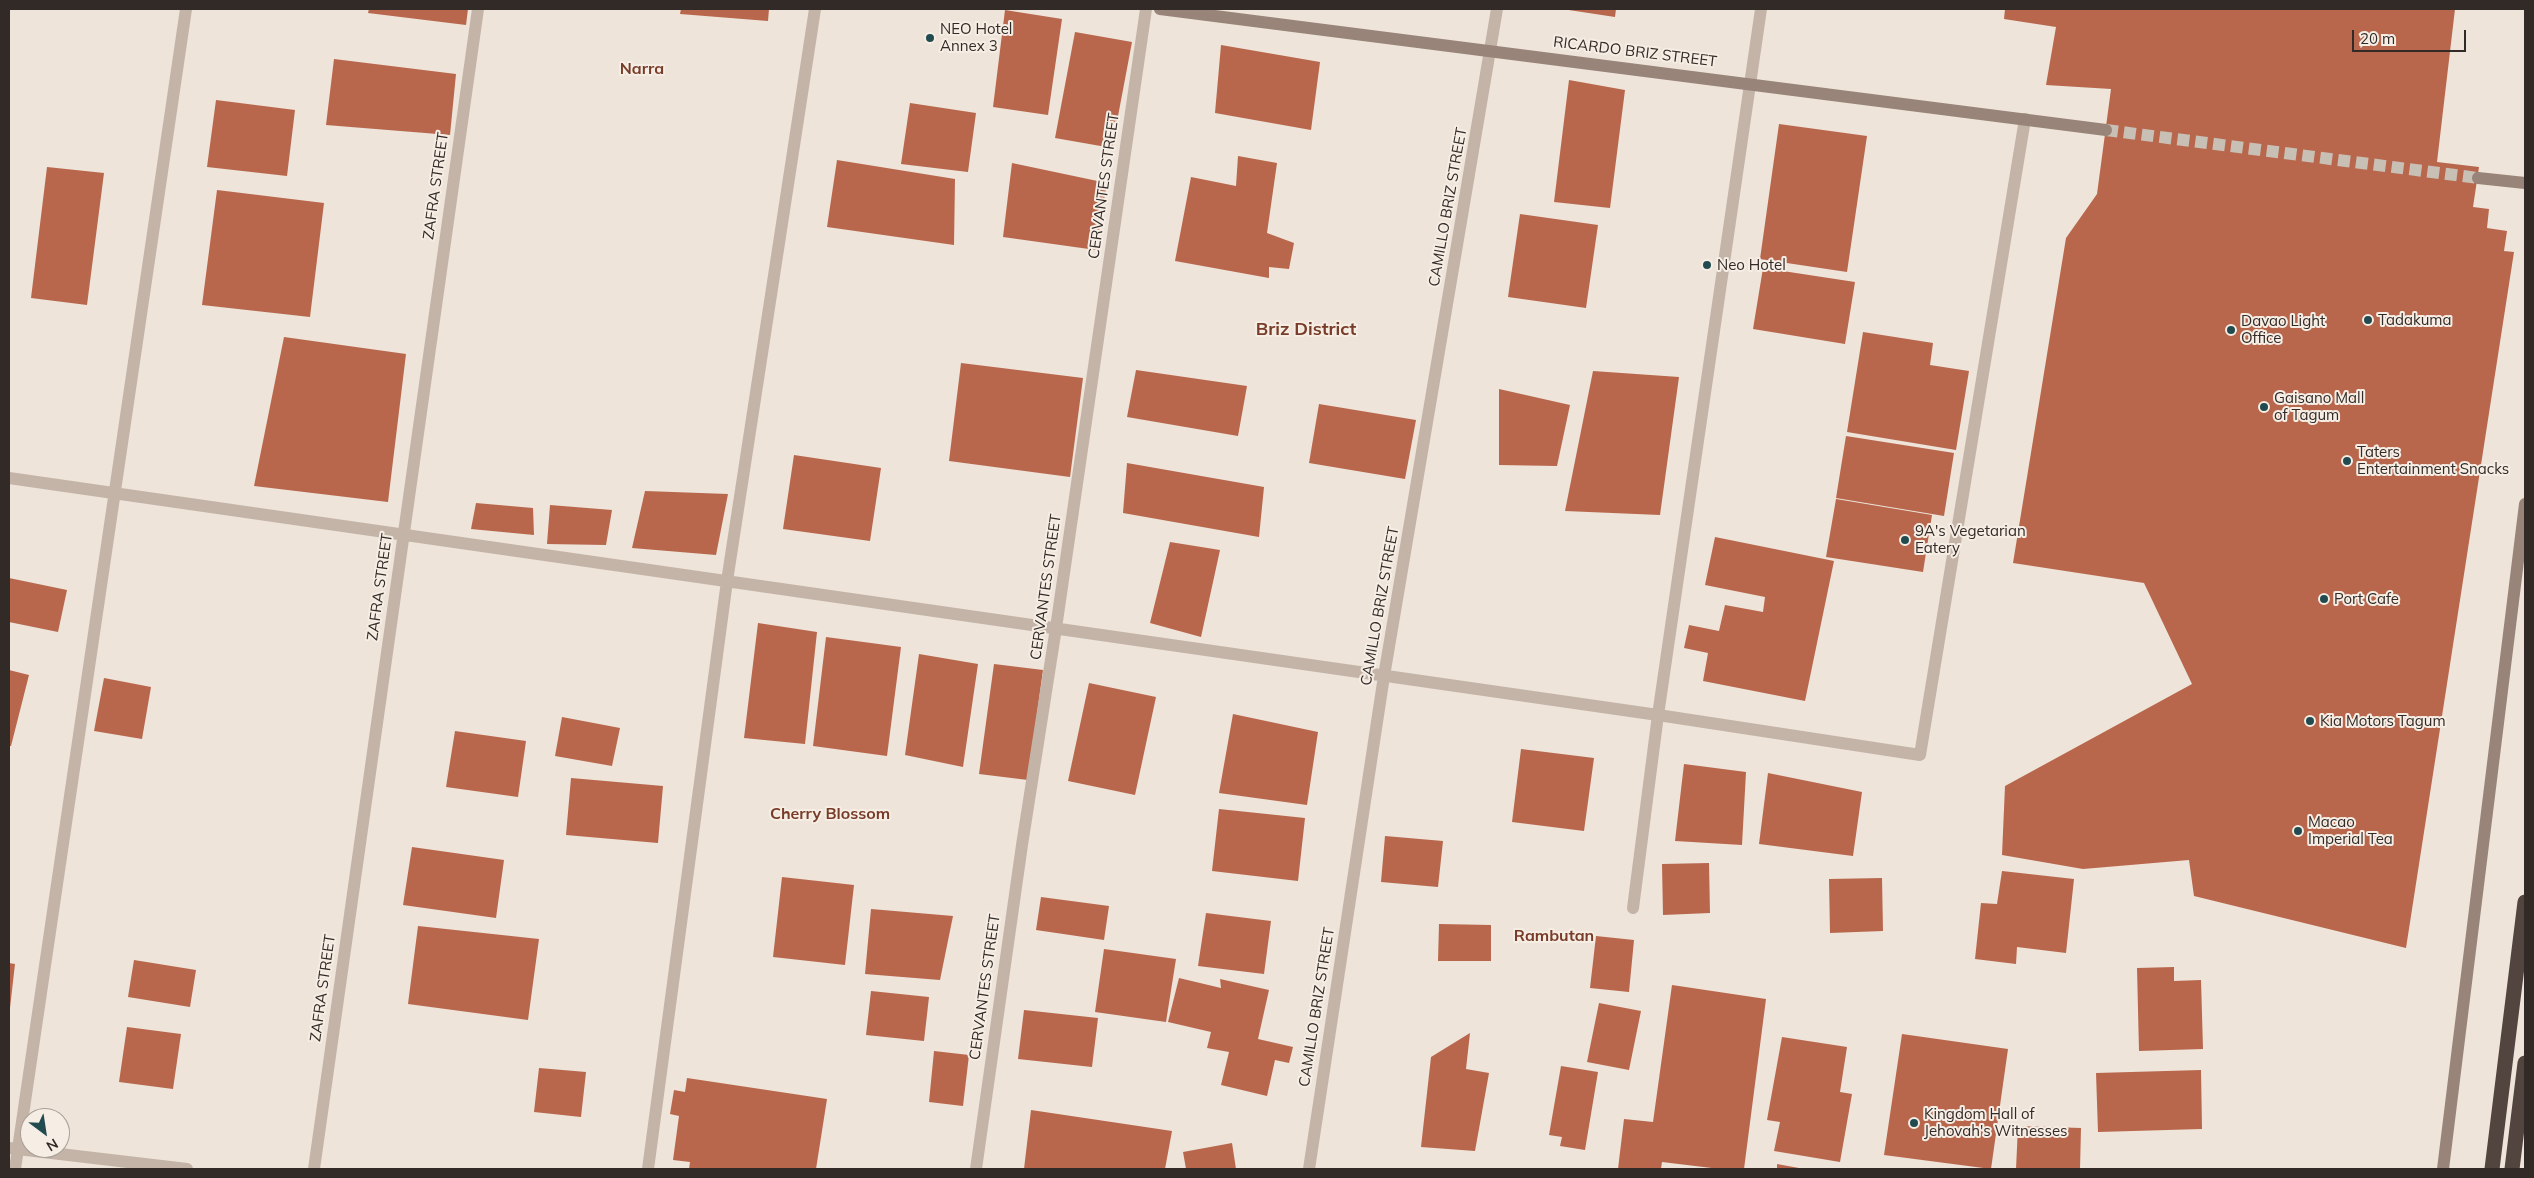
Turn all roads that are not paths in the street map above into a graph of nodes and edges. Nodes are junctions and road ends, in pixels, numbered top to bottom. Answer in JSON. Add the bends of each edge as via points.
{"nodes":[{"id":1,"x":186,"y":9,"type":"edge"},
{"id":2,"x":478,"y":9,"type":"edge"},
{"id":3,"x":815,"y":9,"type":"edge"},
{"id":4,"x":1146,"y":9,"type":"edge"},
{"id":5,"x":1160,"y":9,"type":"edge"},
{"id":6,"x":1497,"y":9,"type":"edge"},
{"id":7,"x":1760,"y":9,"type":"edge"},
{"id":8,"x":1492,"y":50,"type":"junction"},
{"id":9,"x":1750,"y":83,"type":"junction"},
{"id":10,"x":2025,"y":119,"type":"junction"},
{"id":11,"x":2106,"y":130,"type":"tunnel mouth"},
{"id":12,"x":2478,"y":178,"type":"tunnel mouth"},
{"id":13,"x":2525,"y":183,"type":"edge"},
{"id":14,"x":9,"y":478,"type":"edge"},
{"id":15,"x":115,"y":493,"type":"junction"},
{"id":16,"x":2525,"y":504,"type":"edge"},
{"id":17,"x":403,"y":534,"type":"junction"},
{"id":18,"x":726,"y":581,"type":"junction"},
{"id":19,"x":1056,"y":628,"type":"junction"},
{"id":20,"x":1384,"y":676,"type":"junction"},
{"id":21,"x":1658,"y":715,"type":"junction"},
{"id":22,"x":2525,"y":902,"type":"edge"},
{"id":23,"x":1633,"y":908,"type":"dead end"},
{"id":24,"x":2525,"y":1063,"type":"edge"},
{"id":25,"x":13,"y":1149,"type":"edge"},
{"id":26,"x":15,"y":1169,"type":"edge"},
{"id":27,"x":187,"y":1169,"type":"edge"},
{"id":28,"x":314,"y":1169,"type":"edge"},
{"id":29,"x":648,"y":1169,"type":"edge"},
{"id":30,"x":976,"y":1169,"type":"edge"},
{"id":31,"x":1309,"y":1169,"type":"edge"},
{"id":32,"x":2443,"y":1169,"type":"edge"},
{"id":33,"x":2492,"y":1169,"type":"edge"},
{"id":34,"x":2512,"y":1169,"type":"edge"}],
"edges":[{"from":1,"to":15,"type":"street"},
{"from":2,"to":17,"type":"street","name":"ZAFRA STREET"},
{"from":3,"to":18,"type":"street"},
{"from":4,"to":19,"type":"street","name":"CERVANTES STREET"},
{"from":5,"to":8,"type":"street","name":"RICARDO BRIZ STREET"},
{"from":6,"to":8,"type":"street","name":"CAMILLO BRIZ STREET"},
{"from":7,"to":9,"type":"street"},
{"from":8,"to":9,"type":"street","name":"RICARDO BRIZ STREET"},
{"from":8,"to":20,"type":"street","name":"CAMILLO BRIZ STREET"},
{"from":9,"to":10,"type":"street","name":"RICARDO BRIZ STREET"},
{"from":9,"to":21,"type":"street"},
{"from":10,"to":11,"type":"street","name":"RICARDO BRIZ STREET"},
{"from":10,"to":21,"type":"street","via":[[1920,755]]},
{"from":12,"to":13,"type":"street"},
{"from":14,"to":15,"type":"street"},
{"from":15,"to":17,"type":"street"},
{"from":15,"to":25,"type":"street"},
{"from":16,"to":32,"type":"street"},
{"from":17,"to":18,"type":"street"},
{"from":17,"to":28,"type":"street","name":"ZAFRA STREET"},
{"from":18,"to":19,"type":"street"},
{"from":18,"to":29,"type":"street"},
{"from":19,"to":20,"type":"street"},
{"from":19,"to":30,"type":"street","name":"CERVANTES STREET"},
{"from":20,"to":21,"type":"street"},
{"from":20,"to":31,"type":"street","name":"CAMILLO BRIZ STREET"},
{"from":21,"to":23,"type":"street"},
{"from":22,"to":33,"type":"highway"},
{"from":24,"to":34,"type":"highway"},
{"from":25,"to":26,"type":"street"},
{"from":25,"to":27,"type":"street"}]}
